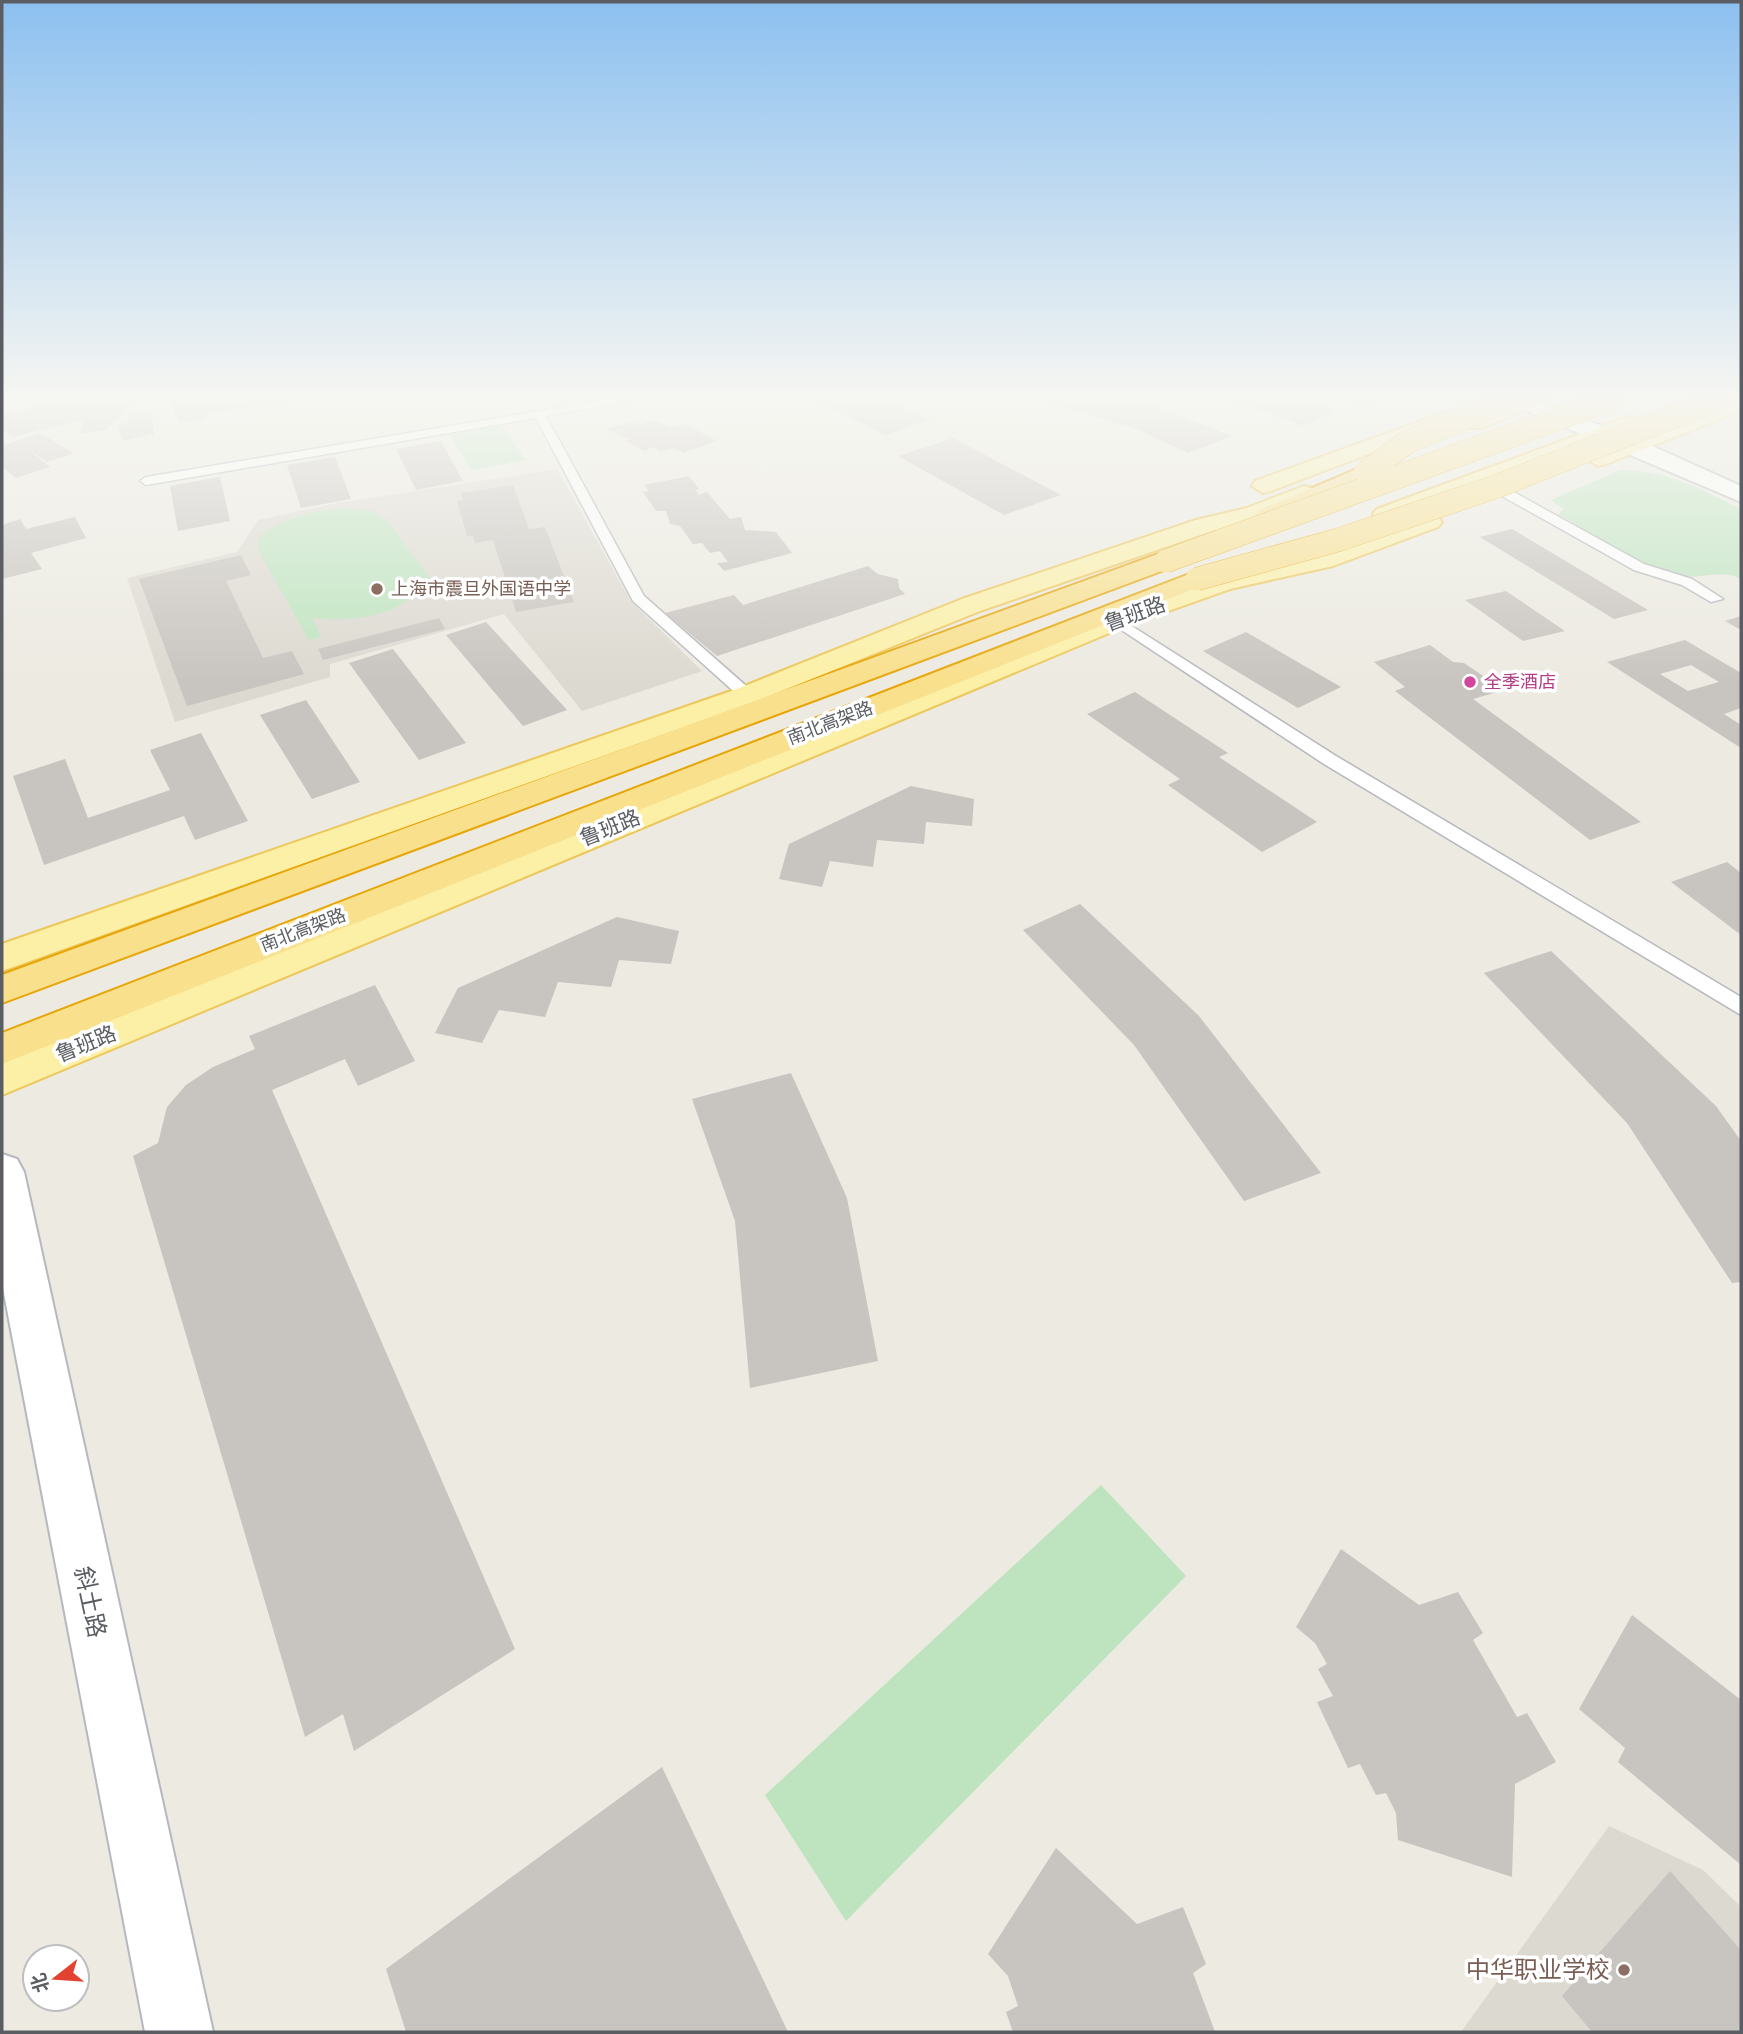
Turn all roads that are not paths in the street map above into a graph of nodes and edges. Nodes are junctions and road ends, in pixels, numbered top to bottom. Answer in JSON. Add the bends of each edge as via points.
{"nodes":[{"id":1,"x":582,"y":494,"type":"edge"},
{"id":2,"x":1240,"y":494,"type":"edge"},
{"id":3,"x":1301,"y":494,"type":"edge"},
{"id":4,"x":1317,"y":494,"type":"edge"},
{"id":5,"x":1351,"y":494,"type":"edge"},
{"id":6,"x":1425,"y":494,"type":"edge"},
{"id":7,"x":1439,"y":494,"type":"edge"},
{"id":8,"x":1476,"y":494,"type":"edge"},
{"id":9,"x":1504,"y":494,"type":"edge"},
{"id":10,"x":1508,"y":494,"type":"edge"},
{"id":11,"x":1205,"y":525,"type":"junction"},
{"id":12,"x":1166,"y":561,"type":"junction"},
{"id":13,"x":1209,"y":581,"type":"junction"},
{"id":14,"x":1716,"y":599,"type":"dead end"},
{"id":15,"x":1116,"y":620,"type":"junction"},
{"id":16,"x":747,"y":695,"type":"junction"},
{"id":17,"x":2,"y":958,"type":"edge"},
{"id":18,"x":2,"y":989,"type":"edge"},
{"id":19,"x":1741,"y":1007,"type":"edge"},
{"id":20,"x":2,"y":1049,"type":"edge"},
{"id":21,"x":2,"y":1079,"type":"edge"},
{"id":22,"x":2,"y":1172,"type":"edge"},
{"id":23,"x":178,"y":2032,"type":"edge"}],
"edges":[{"from":1,"to":16,"type":"lane","via":[[638,598]]},
{"from":2,"to":11,"type":"main road","via":[[1222,501]]},
{"from":3,"to":11,"type":"main road","via":[[1254,514]]},
{"from":4,"to":12,"type":"highway","bridge":true},
{"from":5,"to":12,"type":"highway","name":"南北高架路","bridge":true},
{"from":6,"to":13,"type":"highway","name":"南北高架路","bridge":true},
{"from":7,"to":13,"type":"main road","name":"鲁班路"},
{"from":8,"to":13,"type":"highway","bridge":true},
{"from":9,"to":13,"type":"main road","name":"鲁班路","via":[[1324,561]]},
{"from":10,"to":14,"type":"lane","via":[[1639,568],[1687,582]]},
{"from":11,"to":16,"type":"main road","via":[[971,605]]},
{"from":12,"to":18,"type":"highway","name":"南北高架路"},
{"from":13,"to":15,"type":"main road","name":"鲁班路"},
{"from":13,"to":20,"type":"highway","name":"南北高架路"},
{"from":15,"to":19,"type":"lane","via":[[1331,760]]},
{"from":15,"to":21,"type":"main road","name":"鲁班路"},
{"from":16,"to":17,"type":"main road"},
{"from":22,"to":23,"type":"main road","name":"斜土路"}]}
